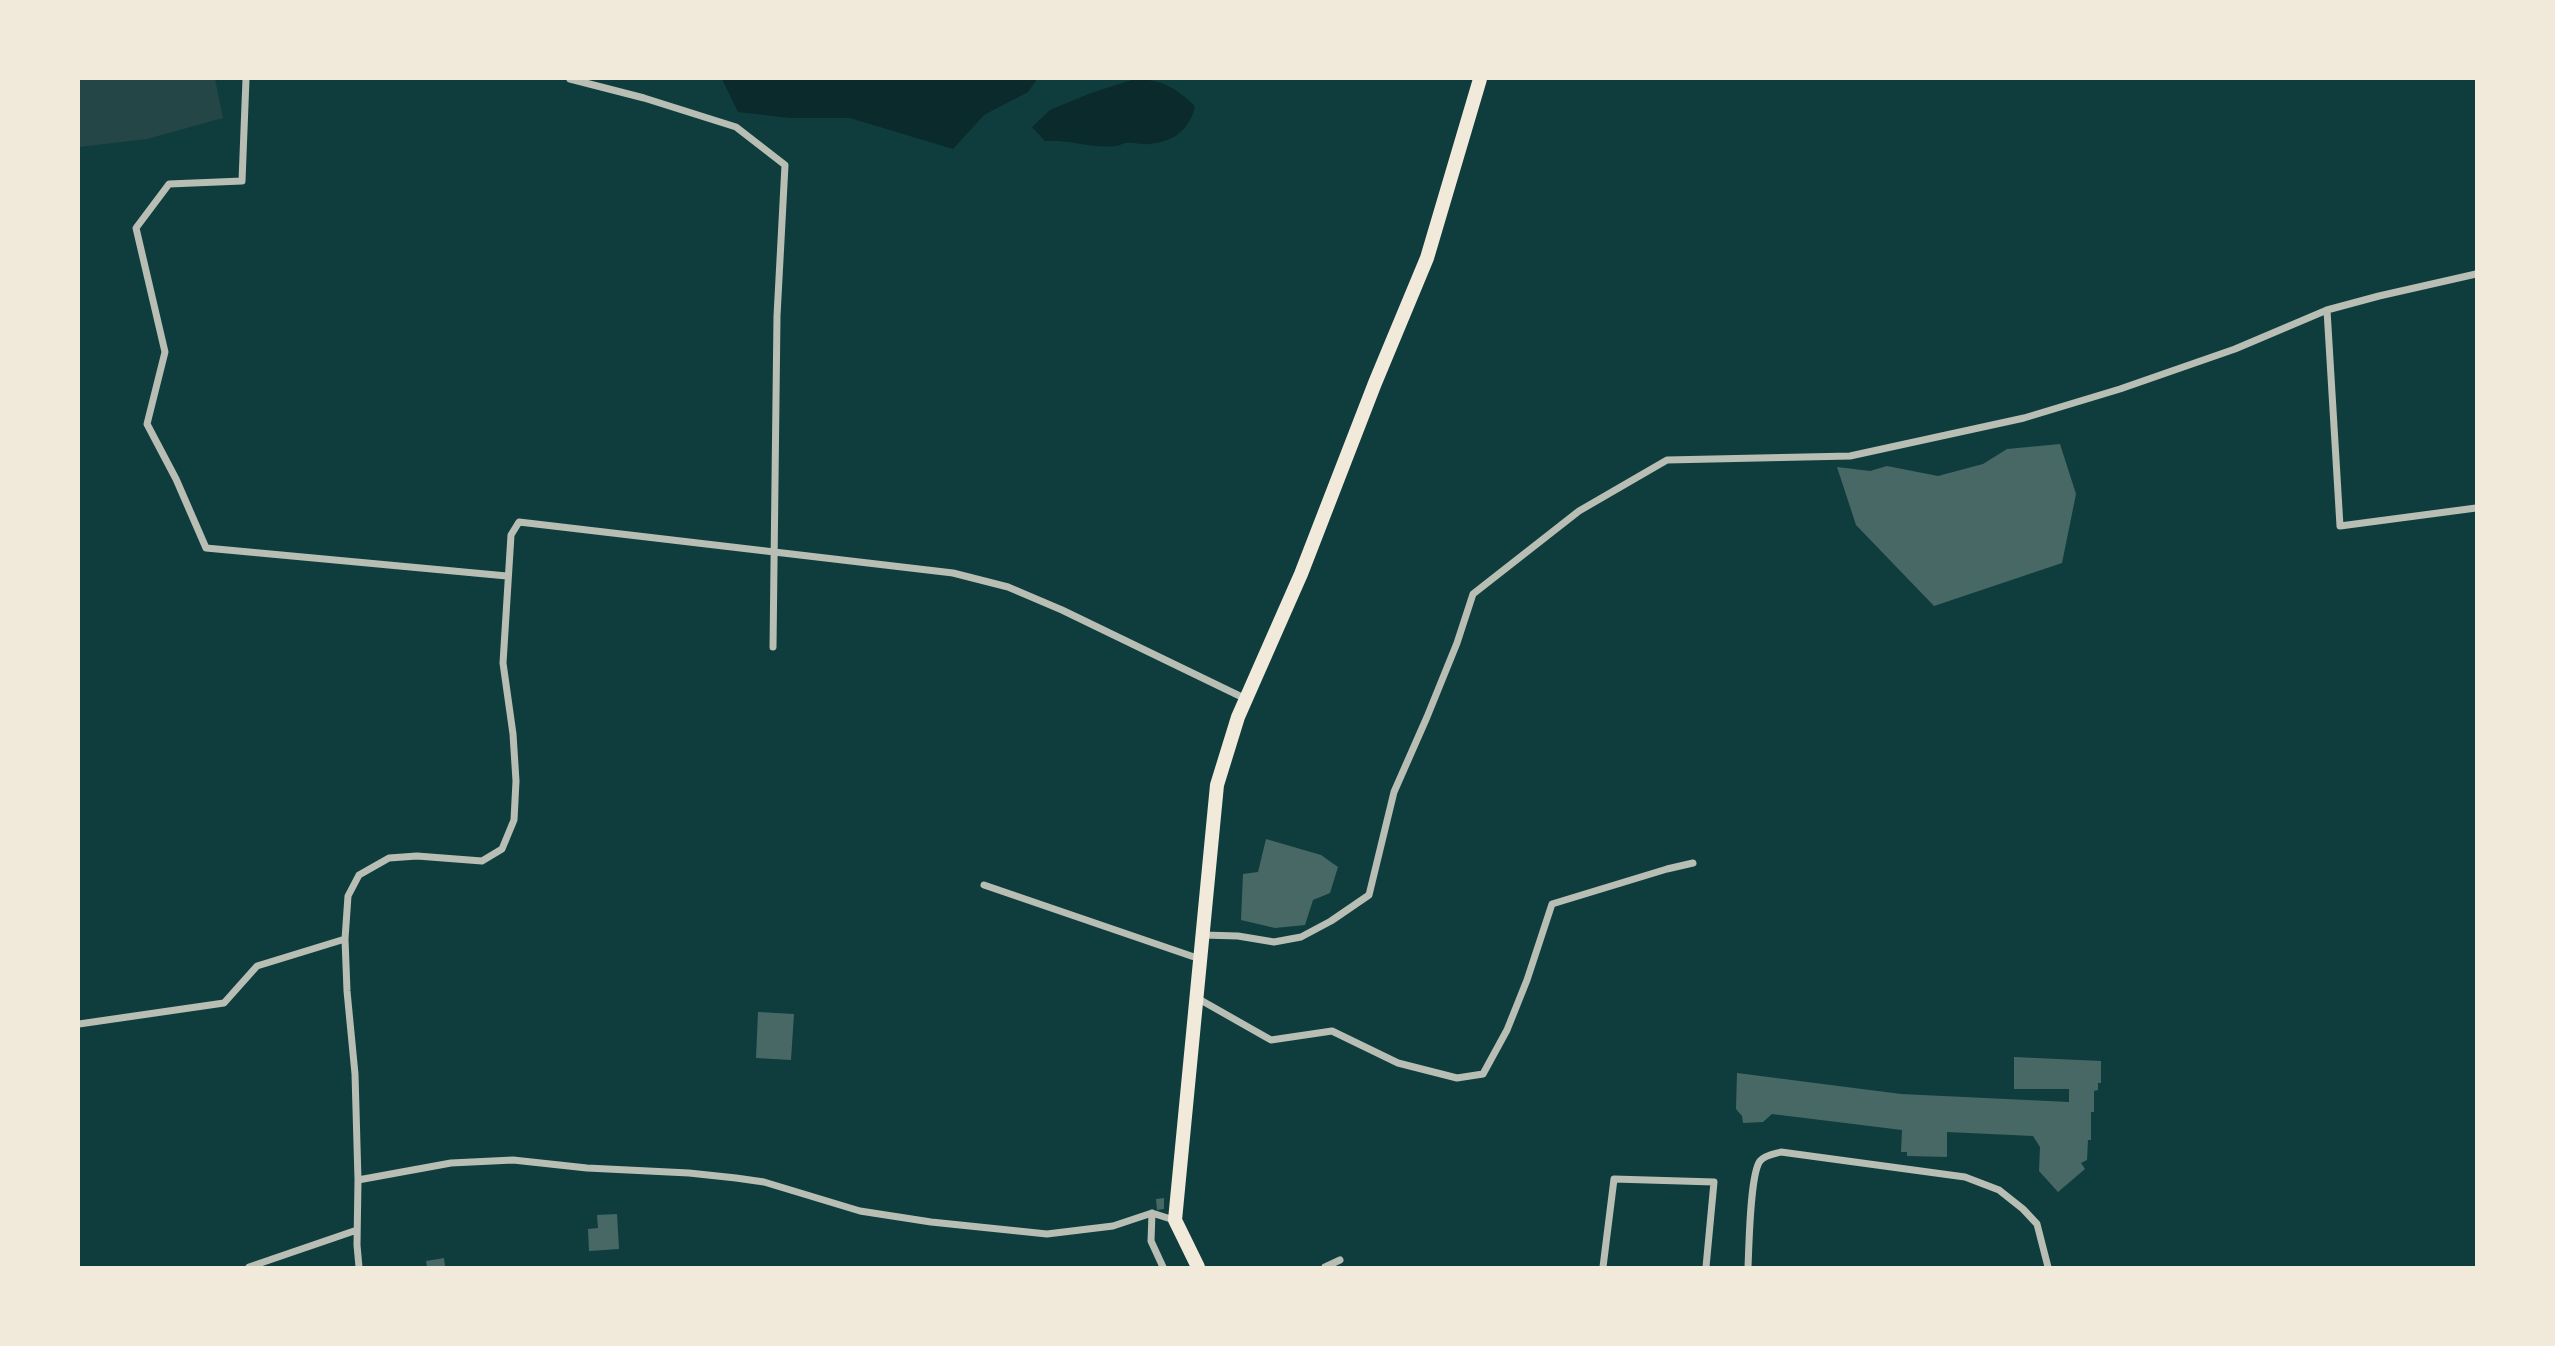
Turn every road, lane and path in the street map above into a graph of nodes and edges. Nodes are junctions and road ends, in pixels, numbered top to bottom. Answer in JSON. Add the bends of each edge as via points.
{"nodes":[{"id":1,"x":246,"y":79,"type":"edge"},
{"id":2,"x":569,"y":79,"type":"edge"},
{"id":3,"x":1480,"y":79,"type":"edge"},
{"id":4,"x":2476,"y":274,"type":"edge"},
{"id":5,"x":2327,"y":310,"type":"junction"},
{"id":6,"x":2476,"y":508,"type":"edge"},
{"id":7,"x":773,"y":551,"type":"junction"},
{"id":8,"x":507,"y":576,"type":"junction"},
{"id":9,"x":773,"y":647,"type":"dead end"},
{"id":10,"x":1246,"y":699,"type":"junction"},
{"id":11,"x":1693,"y":863,"type":"dead end"},
{"id":12,"x":984,"y":885,"type":"dead end"},
{"id":13,"x":1203,"y":935,"type":"junction"},
{"id":14,"x":345,"y":939,"type":"junction"},
{"id":15,"x":1200,"y":959,"type":"junction"},
{"id":16,"x":1196,"y":998,"type":"junction"},
{"id":17,"x":79,"y":1024,"type":"edge"},
{"id":18,"x":358,"y":1180,"type":"junction"},
{"id":19,"x":1152,"y":1213,"type":"junction"},
{"id":20,"x":1175,"y":1220,"type":"junction"},
{"id":21,"x":357,"y":1230,"type":"junction"},
{"id":22,"x":1340,"y":1260,"type":"dead end"},
{"id":23,"x":250,"y":1267,"type":"edge"},
{"id":24,"x":359,"y":1267,"type":"edge"},
{"id":25,"x":1163,"y":1267,"type":"edge"},
{"id":26,"x":1198,"y":1267,"type":"edge"},
{"id":27,"x":1325,"y":1267,"type":"edge"},
{"id":28,"x":1602,"y":1267,"type":"edge"},
{"id":29,"x":1706,"y":1267,"type":"edge"},
{"id":30,"x":1748,"y":1267,"type":"edge"},
{"id":31,"x":2048,"y":1267,"type":"edge"}],
"edges":[{"from":1,"to":8,"type":"street","via":[[242,181],[169,184],[136,228],[165,352],[147,424],[206,548]]},
{"from":2,"to":7,"type":"street","via":[[736,127],[785,165]]},
{"from":3,"to":10,"type":"main road","via":[[1427,258]]},
{"from":4,"to":5,"type":"street"},
{"from":5,"to":6,"type":"street","via":[[2340,526]]},
{"from":5,"to":13,"type":"street","via":[[2235,349],[2024,418],[1850,456],[1667,460],[1579,511],[1473,594],[1394,792],[1369,895],[1301,937],[1274,942]]},
{"from":7,"to":8,"type":"street","via":[[519,522],[511,535]]},
{"from":7,"to":9,"type":"street"},
{"from":7,"to":10,"type":"street","via":[[953,573],[1008,587]]},
{"from":8,"to":14,"type":"street","via":[[503,663],[516,781],[514,820],[502,849],[482,861],[388,858],[359,876],[348,896]]},
{"from":10,"to":13,"type":"main road","via":[[1217,785]]},
{"from":11,"to":16,"type":"street","via":[[1552,904],[1507,1030],[1483,1074],[1457,1078],[1398,1063],[1332,1031],[1271,1040]]},
{"from":12,"to":15,"type":"street"},
{"from":13,"to":15,"type":"main road"},
{"from":14,"to":17,"type":"street","via":[[257,966],[224,1003]]},
{"from":14,"to":18,"type":"street"},
{"from":15,"to":16,"type":"main road"},
{"from":16,"to":20,"type":"main road"},
{"from":18,"to":19,"type":"street","via":[[451,1163],[513,1160],[745,1179],[860,1211],[1047,1234],[1113,1226]]},
{"from":18,"to":21,"type":"street"},
{"from":19,"to":20,"type":"street"},
{"from":19,"to":25,"type":"street","via":[[1151,1241]]},
{"from":20,"to":26,"type":"main road"},
{"from":21,"to":23,"type":"street"},
{"from":21,"to":24,"type":"street"},
{"from":22,"to":27,"type":"street"},
{"from":28,"to":29,"type":"street","via":[[1614,1179],[1714,1182]]},
{"from":30,"to":31,"type":"street","via":[[1759,1162],[1781,1152],[1965,1177],[1999,1190],[2037,1224]]}]}
